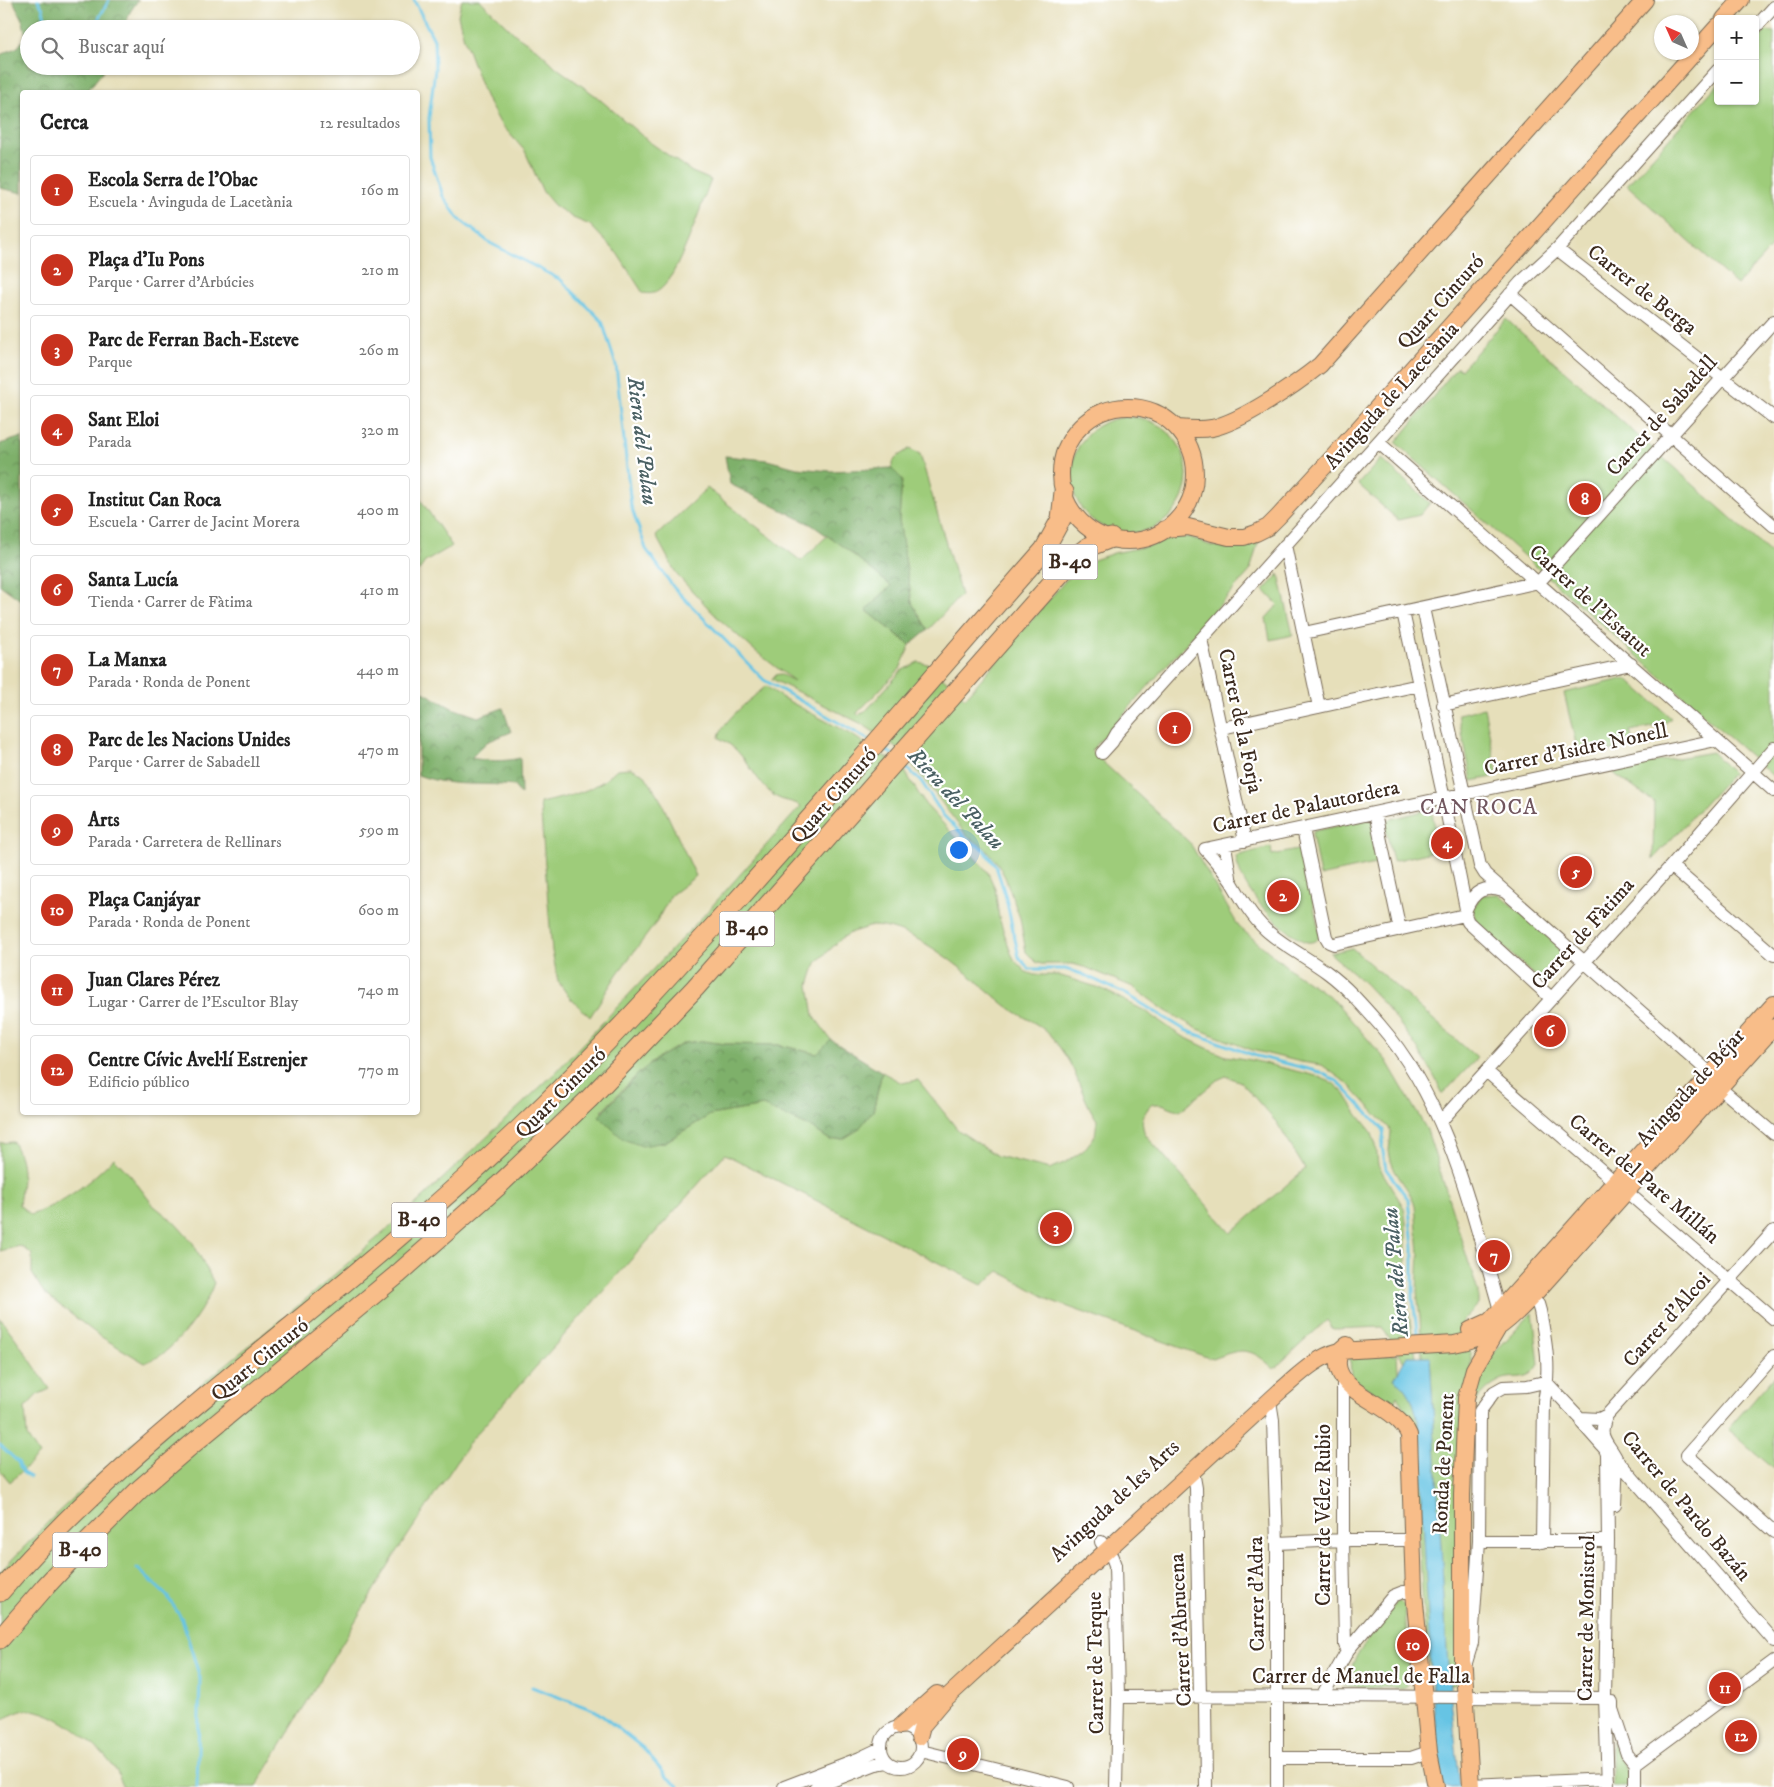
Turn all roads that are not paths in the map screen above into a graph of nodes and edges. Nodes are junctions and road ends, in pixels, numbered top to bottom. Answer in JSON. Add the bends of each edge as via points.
{"nodes":[{"id":1,"x":1645,"y":0,"type":"edge"},
{"id":2,"x":1741,"y":0,"type":"edge"},
{"id":3,"x":1773,"y":11,"type":"edge"},
{"id":4,"x":1728,"y":15,"type":"edge"},
{"id":5,"x":1759,"y":24,"type":"edge"},
{"id":6,"x":1714,"y":30,"type":"edge"},
{"id":7,"x":1714,"y":74,"type":"edge"},
{"id":8,"x":1556,"y":249,"type":"junction"},
{"id":9,"x":1510,"y":294,"type":"junction"},
{"id":10,"x":1774,"y":321,"type":"edge"},
{"id":11,"x":1723,"y":377,"type":"junction"},
{"id":12,"x":1774,"y":418,"type":"edge"},
{"id":13,"x":1177,"y":428,"type":"junction"},
{"id":14,"x":1671,"y":434,"type":"junction"},
{"id":15,"x":1378,"y":442,"type":"junction"},
{"id":16,"x":1064,"y":492,"type":"junction"},
{"id":17,"x":1774,"y":526,"type":"edge"},
{"id":18,"x":1165,"y":529,"type":"junction"},
{"id":19,"x":1111,"y":538,"type":"junction"},
{"id":20,"x":1285,"y":545,"type":"junction"},
{"id":21,"x":1539,"y":582,"type":"junction"},
{"id":22,"x":1422,"y":608,"type":"junction"},
{"id":23,"x":1403,"y":612,"type":"junction"},
{"id":24,"x":1304,"y":633,"type":"junction"},
{"id":25,"x":1201,"y":639,"type":"junction"},
{"id":26,"x":1631,"y":664,"type":"junction"},
{"id":27,"x":1419,"y":685,"type":"junction"},
{"id":28,"x":1443,"y":705,"type":"junction"},
{"id":29,"x":1319,"y":707,"type":"junction"},
{"id":30,"x":1222,"y":728,"type":"junction"},
{"id":31,"x":1716,"y":740,"type":"junction"},
{"id":32,"x":1774,"y":748,"type":"edge"},
{"id":33,"x":1102,"y":753,"type":"dead end"},
{"id":34,"x":1753,"y":773,"type":"junction"},
{"id":35,"x":1774,"y":791,"type":"edge"},
{"id":36,"x":1463,"y":795,"type":"junction"},
{"id":37,"x":1444,"y":799,"type":"junction"},
{"id":38,"x":1375,"y":813,"type":"junction"},
{"id":39,"x":1303,"y":829,"type":"junction"},
{"id":40,"x":1246,"y":841,"type":"junction"},
{"id":41,"x":1225,"y":845,"type":"junction"},
{"id":42,"x":1205,"y":849,"type":"joint"},
{"id":43,"x":1671,"y":866,"type":"junction"},
{"id":44,"x":1231,"y":881,"type":"junction"},
{"id":45,"x":1503,"y":891,"type":"junction"},
{"id":46,"x":1466,"y":912,"type":"junction"},
{"id":47,"x":1400,"y":930,"type":"junction"},
{"id":48,"x":1774,"y":955,"type":"edge"},
{"id":49,"x":1584,"y":963,"type":"junction"},
{"id":50,"x":1551,"y":998,"type":"junction"},
{"id":51,"x":1774,"y":1004,"type":"edge"},
{"id":52,"x":1774,"y":1027,"type":"edge"},
{"id":53,"x":1486,"y":1071,"type":"junction"},
{"id":54,"x":1715,"y":1081,"type":"junction"},
{"id":55,"x":1441,"y":1121,"type":"junction"},
{"id":56,"x":1774,"y":1134,"type":"edge"},
{"id":57,"x":1621,"y":1187,"type":"junction"},
{"id":58,"x":1774,"y":1231,"type":"edge"},
{"id":59,"x":1566,"y":1236,"type":"junction"},
{"id":60,"x":1730,"y":1280,"type":"junction"},
{"id":61,"x":1536,"y":1297,"type":"junction"},
{"id":62,"x":1500,"y":1310,"type":"junction"},
{"id":63,"x":1774,"y":1320,"type":"edge"},
{"id":64,"x":1497,"y":1330,"type":"junction"},
{"id":65,"x":1455,"y":1339,"type":"junction"},
{"id":66,"x":1383,"y":1340,"type":"junction"},
{"id":67,"x":1774,"y":1356,"type":"edge"},
{"id":68,"x":1340,"y":1365,"type":"junction"},
{"id":69,"x":1548,"y":1384,"type":"junction"},
{"id":70,"x":1270,"y":1401,"type":"junction"},
{"id":71,"x":1607,"y":1416,"type":"junction"},
{"id":72,"x":1580,"y":1418,"type":"junction"},
{"id":73,"x":1605,"y":1449,"type":"joint"},
{"id":74,"x":1617,"y":1460,"type":"junction"},
{"id":75,"x":1193,"y":1471,"type":"junction"},
{"id":76,"x":1774,"y":1532,"type":"edge"},
{"id":77,"x":1343,"y":1540,"type":"junction"},
{"id":78,"x":1413,"y":1540,"type":"junction"},
{"id":79,"x":1479,"y":1541,"type":"junction"},
{"id":80,"x":1608,"y":1541,"type":"junction"},
{"id":81,"x":1542,"y":1542,"type":"junction"},
{"id":82,"x":1277,"y":1543,"type":"junction"},
{"id":83,"x":1104,"y":1546,"type":"junction"},
{"id":84,"x":1,"y":1590,"type":"edge"},
{"id":85,"x":1414,"y":1592,"type":"junction"},
{"id":86,"x":18,"y":1617,"type":"junction"},
{"id":87,"x":0,"y":1639,"type":"edge"},
{"id":88,"x":1774,"y":1640,"type":"edge"},
{"id":89,"x":0,"y":1649,"type":"edge"},
{"id":90,"x":1348,"y":1650,"type":"junction"},
{"id":91,"x":1774,"y":1661,"type":"edge"},
{"id":92,"x":1464,"y":1669,"type":"junction"},
{"id":93,"x":1322,"y":1696,"type":"junction"},
{"id":94,"x":1200,"y":1697,"type":"junction"},
{"id":95,"x":1278,"y":1697,"type":"junction"},
{"id":96,"x":1465,"y":1697,"type":"junction"},
{"id":97,"x":1118,"y":1698,"type":"junction"},
{"id":98,"x":1425,"y":1698,"type":"junction"},
{"id":99,"x":1605,"y":1698,"type":"junction"},
{"id":100,"x":901,"y":1726,"type":"junction"},
{"id":101,"x":920,"y":1744,"type":"junction"},
{"id":102,"x":880,"y":1748,"type":"junction"},
{"id":103,"x":1430,"y":1752,"type":"junction"},
{"id":104,"x":1277,"y":1758,"type":"junction"},
{"id":105,"x":887,"y":1762,"type":"junction"},
{"id":106,"x":1635,"y":1764,"type":"junction"},
{"id":107,"x":1608,"y":1783,"type":"edge"},
{"id":108,"x":1471,"y":1786,"type":"edge"},
{"id":109,"x":784,"y":1787,"type":"edge"},
{"id":110,"x":816,"y":1787,"type":"edge"},
{"id":111,"x":1068,"y":1787,"type":"edge"},
{"id":112,"x":1116,"y":1787,"type":"edge"},
{"id":113,"x":1206,"y":1787,"type":"edge"},
{"id":114,"x":1278,"y":1787,"type":"edge"},
{"id":115,"x":1436,"y":1787,"type":"edge"},
{"id":116,"x":1635,"y":1787,"type":"edge"}],
"edges":[{"from":1,"to":13,"type":"main road","via":[[1320,365],[1269,401],[1228,423],[1202,430]]},
{"from":2,"to":4,"type":"main road"},
{"from":3,"to":5,"type":"street"},
{"from":6,"to":18,"type":"main road","name":"Quart Cinturó","via":[[1268,527],[1250,536],[1236,537],[1188,527]]},
{"from":7,"to":8,"type":"street","name":"Avinguda de Lacetània"},
{"from":8,"to":9,"type":"street","name":"Avinguda de Lacetània"},
{"from":8,"to":11,"type":"street","name":"Carrer de Berga"},
{"from":9,"to":14,"type":"street"},
{"from":9,"to":15,"type":"street","name":"Avinguda de Lacetània"},
{"from":10,"to":11,"type":"street","name":"Carrer de Sabadell"},
{"from":11,"to":12,"type":"street","name":"Carrer de Berga"},
{"from":11,"to":14,"type":"street","name":"Carrer de Sabadell"},
{"from":13,"to":16,"type":"main road","via":[[1161,416],[1138,408],[1119,408],[1095,416],[1076,432],[1067,449],[1062,473]]},
{"from":13,"to":18,"type":"main road","via":[[1193,456],[1194,481],[1187,506]]},
{"from":14,"to":17,"type":"street"},
{"from":14,"to":21,"type":"street","name":"Carrer de Sabadell"},
{"from":15,"to":20,"type":"street","name":"Avinguda de Lacetània"},
{"from":15,"to":21,"type":"street","name":"Carrer de l'Estatut"},
{"from":16,"to":19,"type":"main road","via":[[1081,521],[1095,532]]},
{"from":16,"to":84,"type":"highway","name":"Quart Cinturó","number":"B-40","via":[[1062,519],[1044,550],[810,818],[637,1009],[520,1128],[418,1220],[130,1460],[48,1538]]},
{"from":18,"to":19,"type":"main road","via":[[1136,540]]},
{"from":19,"to":86,"type":"highway","name":"Quart Cinturó","number":"B-40","via":[[1088,547],[1075,557],[695,988],[589,1099],[404,1269],[140,1489]]},
{"from":20,"to":24,"type":"street"},
{"from":20,"to":25,"type":"street","name":"Avinguda de Lacetània"},
{"from":21,"to":22,"type":"street"},
{"from":21,"to":26,"type":"street","name":"Carrer de l'Estatut"},
{"from":22,"to":23,"type":"street"},
{"from":22,"to":28,"type":"street"},
{"from":23,"to":24,"type":"street"},
{"from":23,"to":27,"type":"street"},
{"from":24,"to":29,"type":"street"},
{"from":25,"to":30,"type":"street","name":"Carrer de la Forja"},
{"from":25,"to":33,"type":"street","name":"Avinguda de Lacetània"},
{"from":26,"to":28,"type":"street"},
{"from":26,"to":31,"type":"street","name":"Carrer de l'Estatut"},
{"from":27,"to":29,"type":"street"},
{"from":27,"to":37,"type":"street"},
{"from":28,"to":36,"type":"street"},
{"from":29,"to":30,"type":"street"},
{"from":30,"to":40,"type":"street","name":"Carrer de la Forja"},
{"from":31,"to":34,"type":"street","name":"Carrer de l'Estatut"},
{"from":31,"to":36,"type":"street","name":"Carrer d'Isidre Nonell"},
{"from":32,"to":34,"type":"street","name":"Carrer de Fàtima"},
{"from":34,"to":35,"type":"street","name":"Carrer de l'Estatut"},
{"from":34,"to":43,"type":"street","name":"Carrer de Fàtima"},
{"from":36,"to":37,"type":"street","name":"Carrer d'Isidre Nonell"},
{"from":36,"to":45,"type":"street","via":[[1480,866]]},
{"from":37,"to":38,"type":"street","name":"Carrer de Palautordera"},
{"from":37,"to":46,"type":"street"},
{"from":38,"to":39,"type":"street","name":"Carrer de Palautordera"},
{"from":38,"to":47,"type":"street"},
{"from":39,"to":40,"type":"street","name":"Carrer de Palautordera"},
{"from":39,"to":47,"type":"street","via":[[1329,942],[1334,944]]},
{"from":40,"to":41,"type":"street","name":"Carrer de Palautordera"},
{"from":41,"to":42,"type":"street","name":"Carrer de Palautordera"},
{"from":41,"to":44,"type":"street","name":"Ronda de Ponent"},
{"from":42,"to":44,"type":"street","name":"Ronda de Ponent"},
{"from":43,"to":48,"type":"street"},
{"from":43,"to":49,"type":"street","name":"Carrer de Fàtima"},
{"from":44,"to":55,"type":"street","name":"Ronda de Ponent","via":[[1266,930],[1329,973],[1380,1024],[1402,1054]]},
{"from":45,"to":46,"type":"street","via":[[1494,888],[1482,890],[1473,896]]},
{"from":45,"to":49,"type":"street"},
{"from":46,"to":47,"type":"street"},
{"from":46,"to":50,"type":"street","via":[[1468,922]]},
{"from":49,"to":50,"type":"street","name":"Carrer de Fàtima"},
{"from":49,"to":54,"type":"street"},
{"from":50,"to":53,"type":"street","name":"Carrer de Fàtima"},
{"from":51,"to":54,"type":"main road","name":"Avinguda de Béjar"},
{"from":52,"to":54,"type":"main road","name":"Avinguda de Béjar"},
{"from":53,"to":55,"type":"street","name":"Carrer de Fàtima"},
{"from":53,"to":57,"type":"street","name":"Carrer del Pare Millán"},
{"from":54,"to":56,"type":"street"},
{"from":54,"to":57,"type":"main road","name":"Avinguda de Béjar"},
{"from":55,"to":62,"type":"street","name":"Ronda de Ponent","via":[[1466,1190]]},
{"from":57,"to":59,"type":"main road","name":"Avinguda de Béjar"},
{"from":57,"to":60,"type":"street","name":"Carrer del Pare Millán"},
{"from":57,"to":61,"type":"main road","name":"Avinguda de Béjar"},
{"from":58,"to":60,"type":"street","name":"Carrer d'Alcoi"},
{"from":59,"to":61,"type":"main road","name":"Avinguda de Béjar","via":[[1555,1258],[1538,1277]]},
{"from":59,"to":62,"type":"main road","name":"Avinguda de Béjar"},
{"from":60,"to":63,"type":"street","name":"Carrer del Pare Millán"},
{"from":60,"to":71,"type":"street","name":"Carrer d'Alcoi"},
{"from":61,"to":64,"type":"main road","name":"Avinguda de Béjar"},
{"from":61,"to":69,"type":"street","via":[[1549,1360]]},
{"from":62,"to":64,"type":"street","name":"Ronda de Ponent"},
{"from":62,"to":65,"type":"main road","name":"Avinguda de Béjar","via":[[1490,1321]]},
{"from":64,"to":65,"type":"main road","name":"Avinguda de Béjar","via":[[1472,1340]]},
{"from":64,"to":92,"type":"main road","name":"Ronda de Ponent","via":[[1474,1369],[1466,1398],[1461,1574]]},
{"from":65,"to":66,"type":"main road"},
{"from":66,"to":68,"type":"main road","name":"Avinguda de les Arts"},
{"from":66,"to":83,"type":"main road","name":"Avinguda de les Arts","via":[[1343,1341],[1322,1347],[1296,1362]]},
{"from":67,"to":76,"type":"street","via":[[1687,1455]]},
{"from":68,"to":70,"type":"main road","name":"Avinguda de les Arts","via":[[1327,1354]]},
{"from":68,"to":77,"type":"street","name":"Carrer de Vélez Rubio"},
{"from":68,"to":78,"type":"main road","name":"Ronda de Ponent","via":[[1405,1425],[1409,1434]]},
{"from":69,"to":72,"type":"street","name":"Carrer de Pardo Bazán"},
{"from":69,"to":79,"type":"street","name":"Ronda de Ponent","via":[[1503,1387],[1494,1392],[1480,1411]]},
{"from":69,"to":81,"type":"street","via":[[1544,1401]]},
{"from":70,"to":75,"type":"main road","name":"Avinguda de les Arts"},
{"from":70,"to":82,"type":"street","name":"Carrer d'Adra"},
{"from":71,"to":72,"type":"street"},
{"from":71,"to":74,"type":"street","name":"Carrer de Pardo Bazán","via":[[1602,1437]]},
{"from":72,"to":73,"type":"street","name":"Carrer de Pardo Bazán"},
{"from":73,"to":80,"type":"street","name":"Carrer de Monistrol"},
{"from":74,"to":88,"type":"street","name":"Carrer de Pardo Bazán"},
{"from":74,"to":106,"type":"street","name":"Carrer de Monistrol","via":[[1612,1709],[1627,1754]]},
{"from":75,"to":83,"type":"main road","name":"Avinguda de les Arts"},
{"from":75,"to":94,"type":"street","name":"Carrer d'Abrucena","via":[[1196,1482]]},
{"from":77,"to":78,"type":"street"},
{"from":77,"to":82,"type":"street"},
{"from":77,"to":90,"type":"street","name":"Carrer de Vélez Rubio","via":[[1345,1645]]},
{"from":78,"to":85,"type":"main road","name":"Ronda de Ponent"},
{"from":79,"to":81,"type":"street"},
{"from":79,"to":92,"type":"street","name":"Ronda de Ponent","via":[[1472,1643]]},
{"from":80,"to":81,"type":"street"},
{"from":80,"to":99,"type":"street","name":"Carrer de Monistrol"},
{"from":82,"to":95,"type":"street","name":"Carrer d'Adra"},
{"from":83,"to":97,"type":"street","name":"Carrer de Terque","via":[[1115,1565]]},
{"from":83,"to":100,"type":"main road","name":"Avinguda de les Arts"},
{"from":83,"to":101,"type":"main road","name":"Avinguda de les Arts","via":[[944,1700],[922,1726]]},
{"from":85,"to":90,"type":"street","via":[[1393,1596]]},
{"from":85,"to":98,"type":"main road","name":"Ronda de Ponent"},
{"from":86,"to":87,"type":"highway","name":"Quart Cinturó","number":"B-40"},
{"from":86,"to":89,"type":"highway"},
{"from":90,"to":93,"type":"street"},
{"from":91,"to":106,"type":"street"},
{"from":92,"to":96,"type":"main road","name":"Ronda de Ponent"},
{"from":93,"to":95,"type":"street","name":"Carrer de Manuel de Falla"},
{"from":93,"to":98,"type":"street","name":"Carrer de Manuel de Falla"},
{"from":94,"to":95,"type":"street","name":"Carrer de Manuel de Falla"},
{"from":94,"to":97,"type":"street","name":"Carrer de Manuel de Falla"},
{"from":94,"to":113,"type":"street","name":"Carrer d'Abrucena","via":[[1205,1700]]},
{"from":95,"to":104,"type":"street","name":"Carrer d'Adra"},
{"from":96,"to":98,"type":"street","name":"Carrer de Manuel de Falla"},
{"from":96,"to":99,"type":"street","name":"Carrer de Manuel de Falla"},
{"from":96,"to":108,"type":"main road","name":"Ronda de Ponent"},
{"from":97,"to":112,"type":"street","name":"Carrer de Terque"},
{"from":98,"to":103,"type":"main road","name":"Ronda de Ponent"},
{"from":99,"to":107,"type":"street","name":"Carrer de Monistrol"},
{"from":100,"to":101,"type":"street","via":[[912,1729]]},
{"from":100,"to":102,"type":"street","via":[[886,1733]]},
{"from":101,"to":105,"type":"street","via":[[916,1760],[909,1766],[900,1767]]},
{"from":101,"to":111,"type":"street"},
{"from":102,"to":105,"type":"street"},
{"from":102,"to":109,"type":"street"},
{"from":103,"to":104,"type":"street","via":[[1411,1758]]},
{"from":103,"to":115,"type":"main road","name":"Ronda de Ponent"},
{"from":104,"to":114,"type":"street","name":"Carrer d'Adra"},
{"from":105,"to":110,"type":"street"},
{"from":106,"to":116,"type":"street","name":"Carrer de Monistrol"},
{"from":107,"to":108,"type":"street"}]}
